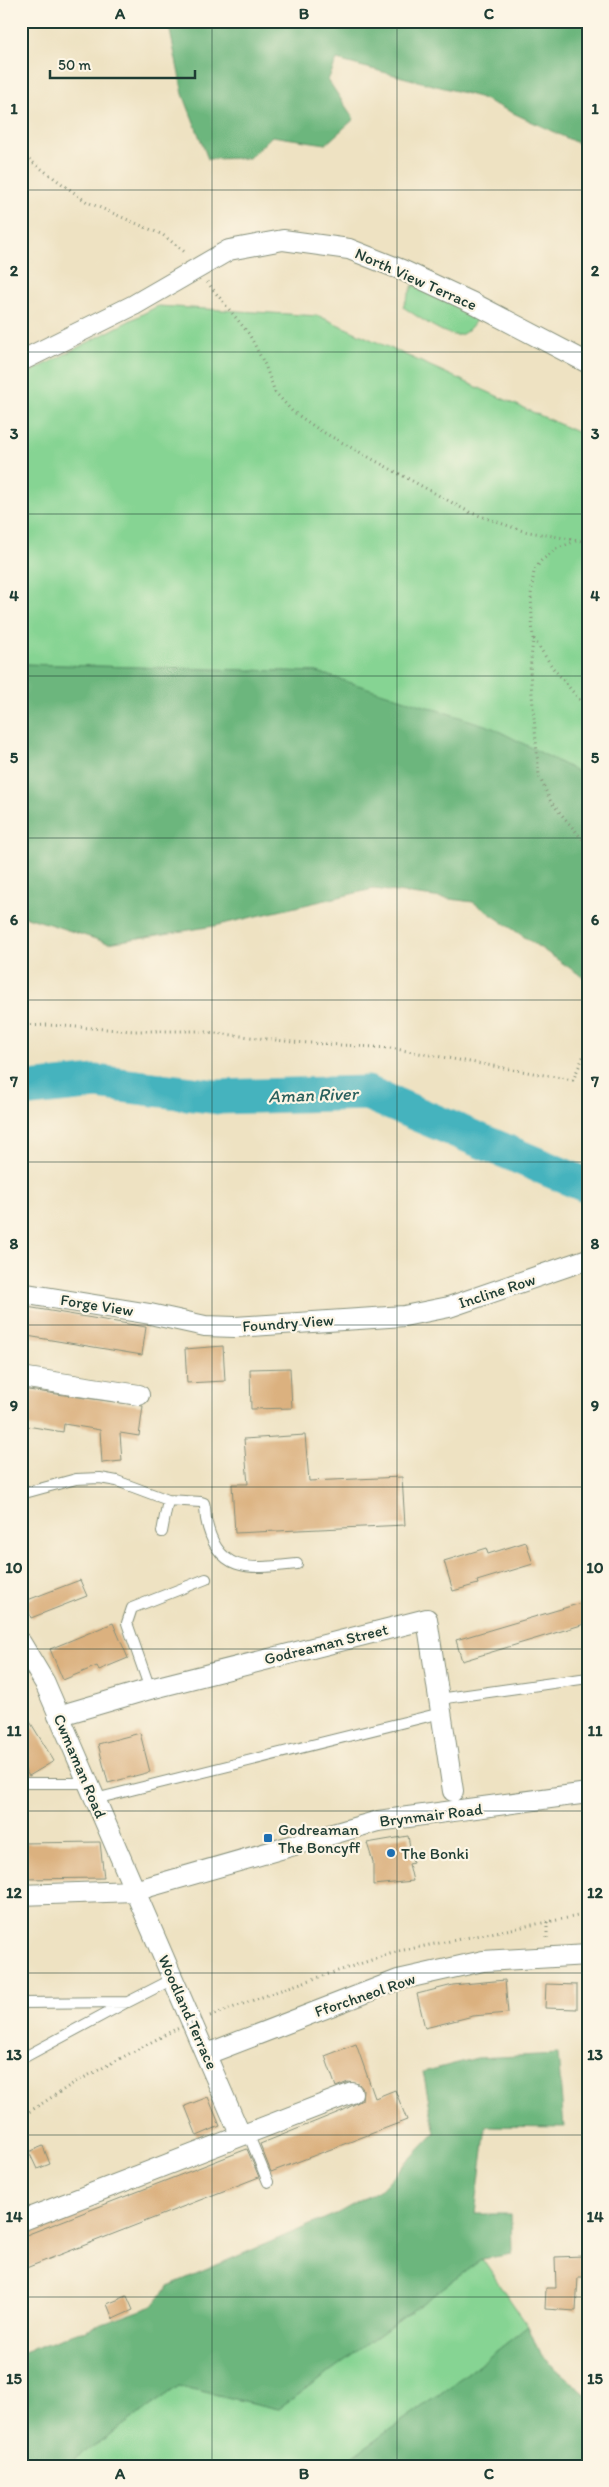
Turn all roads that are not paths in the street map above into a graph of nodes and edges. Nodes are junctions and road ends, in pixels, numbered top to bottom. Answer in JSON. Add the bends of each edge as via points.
{"nodes":[{"id":1,"x":21,"y":361,"type":"edge"},
{"id":2,"x":588,"y":362,"type":"edge"},
{"id":3,"x":588,"y":1260,"type":"edge"},
{"id":4,"x":21,"y":1293,"type":"edge"},
{"id":5,"x":404,"y":1316,"type":"joint"},
{"id":6,"x":172,"y":1321,"type":"joint"},
{"id":7,"x":21,"y":1377,"type":"edge"},
{"id":8,"x":139,"y":1395,"type":"dead end"},
{"id":9,"x":21,"y":1494,"type":"edge"},
{"id":10,"x":168,"y":1500,"type":"junction"},
{"id":11,"x":162,"y":1532,"type":"dead end"},
{"id":12,"x":296,"y":1564,"type":"dead end"},
{"id":13,"x":206,"y":1579,"type":"dead end"},
{"id":14,"x":21,"y":1643,"type":"edge"},
{"id":15,"x":588,"y":1678,"type":"edge"},
{"id":16,"x":150,"y":1688,"type":"junction"},
{"id":17,"x":440,"y":1706,"type":"junction"},
{"id":18,"x":58,"y":1716,"type":"junction"},
{"id":19,"x":21,"y":1783,"type":"edge"},
{"id":20,"x":91,"y":1791,"type":"junction"},
{"id":21,"x":453,"y":1791,"type":"dead end"},
{"id":22,"x":588,"y":1794,"type":"edge"},
{"id":23,"x":134,"y":1891,"type":"junction"},
{"id":24,"x":21,"y":1895,"type":"edge"},
{"id":25,"x":588,"y":1955,"type":"edge"},
{"id":26,"x":173,"y":1980,"type":"junction"},
{"id":27,"x":128,"y":2002,"type":"junction"},
{"id":28,"x":21,"y":2003,"type":"edge"},
{"id":29,"x":207,"y":2054,"type":"junction"},
{"id":30,"x":21,"y":2059,"type":"edge"},
{"id":31,"x":352,"y":2093,"type":"dead end"},
{"id":32,"x":244,"y":2133,"type":"junction"},
{"id":33,"x":268,"y":2182,"type":"dead end"},
{"id":34,"x":21,"y":2220,"type":"edge"}],
"edges":[{"from":1,"to":2,"type":"street","name":"North View Terrace","via":[[134,305],[230,250],[283,240],[349,249],[402,270]]},
{"from":3,"to":5,"type":"street","name":"Incline Row","via":[[449,1307]]},
{"from":4,"to":6,"type":"street","name":"Forge View","via":[[150,1314]]},
{"from":5,"to":6,"type":"street","name":"Foundry View","via":[[235,1327]]},
{"from":7,"to":8,"type":"street"},
{"from":9,"to":10,"type":"lane","via":[[76,1479],[100,1478]]},
{"from":10,"to":11,"type":"lane"},
{"from":10,"to":12,"type":"lane","via":[[204,1503],[215,1544],[235,1565],[260,1568]]},
{"from":13,"to":16,"type":"lane","via":[[132,1608],[127,1623]]},
{"from":14,"to":18,"type":"street","name":"Cwmaman Road","via":[[45,1683]]},
{"from":15,"to":17,"type":"lane"},
{"from":16,"to":17,"type":"street","name":"Godreaman Street","via":[[428,1619]]},
{"from":16,"to":18,"type":"street","name":"Godreaman Street"},
{"from":17,"to":20,"type":"lane"},
{"from":17,"to":21,"type":"street","name":"Godreaman Street"},
{"from":18,"to":20,"type":"street","name":"Cwmaman Road"},
{"from":19,"to":20,"type":"lane"},
{"from":20,"to":23,"type":"street","name":"Cwmaman Road"},
{"from":22,"to":23,"type":"street","name":"Brynmair Road","via":[[378,1821]]},
{"from":23,"to":24,"type":"street","name":"Brynmair Road"},
{"from":23,"to":26,"type":"street","name":"Woodland Terrace"},
{"from":25,"to":29,"type":"street","name":"Fforchneol Row","via":[[483,1961],[398,1980]]},
{"from":26,"to":27,"type":"lane"},
{"from":26,"to":29,"type":"street","name":"Woodland Terrace"},
{"from":27,"to":28,"type":"lane"},
{"from":27,"to":30,"type":"lane"},
{"from":29,"to":32,"type":"street","name":"Woodland Terrace"},
{"from":31,"to":32,"type":"street"},
{"from":32,"to":33,"type":"lane"},
{"from":32,"to":34,"type":"street"}]}
